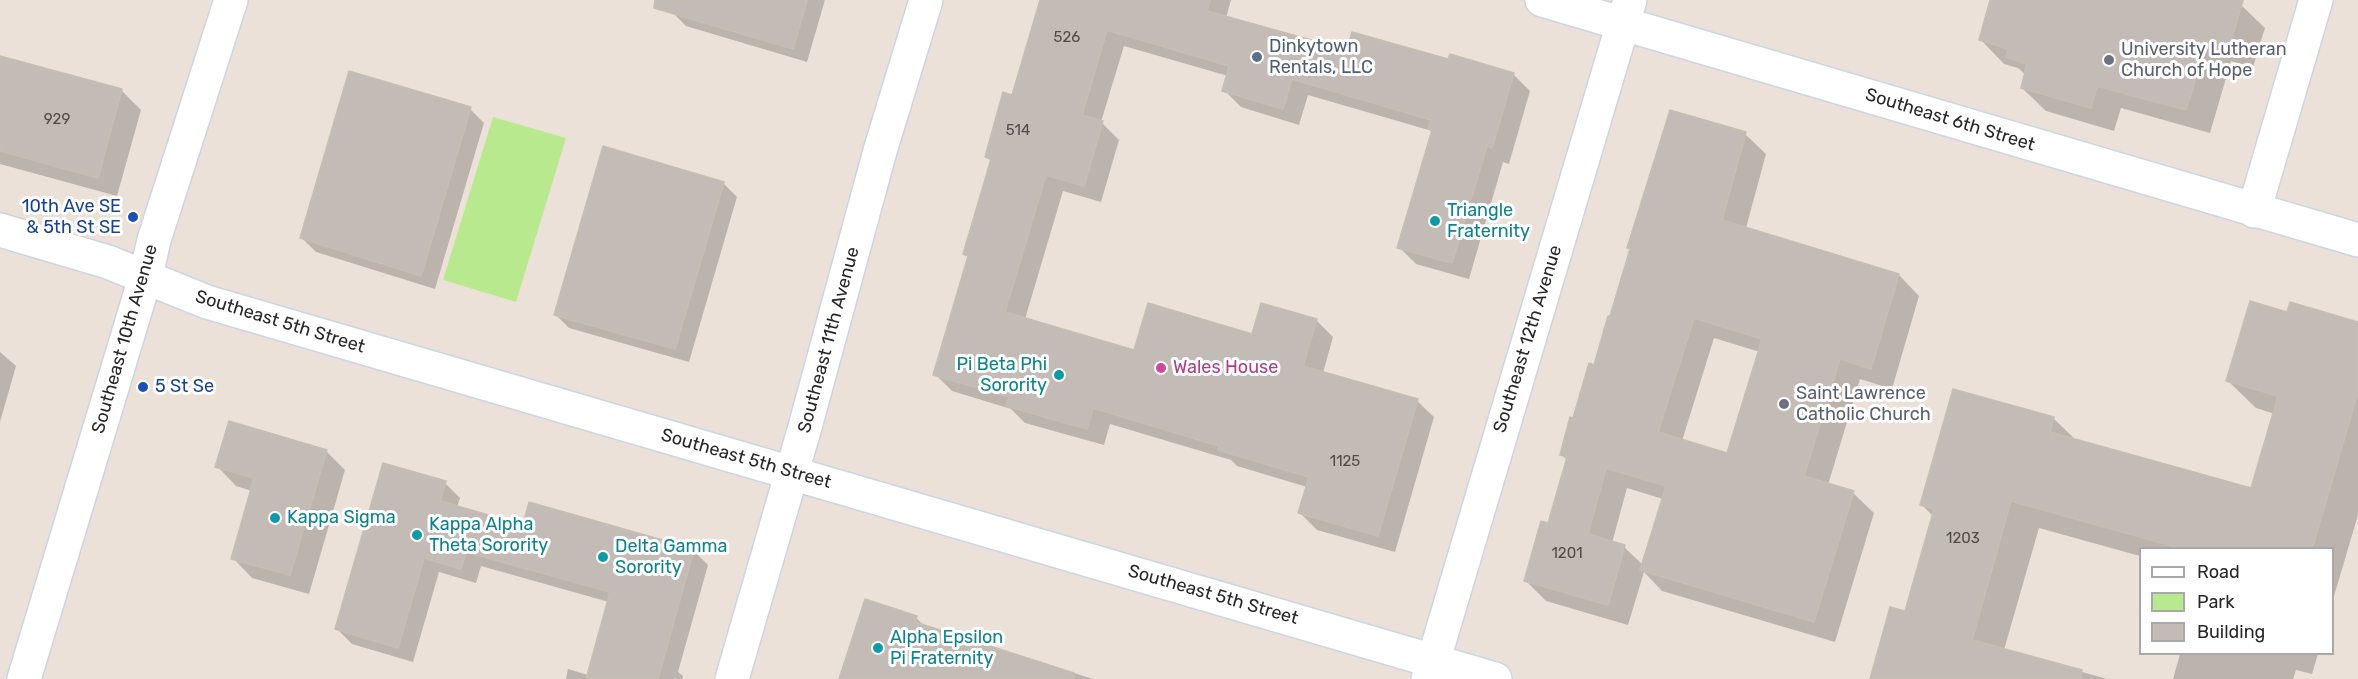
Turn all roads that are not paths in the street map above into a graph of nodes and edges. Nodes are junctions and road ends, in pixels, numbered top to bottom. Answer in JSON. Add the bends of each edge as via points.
{"nodes":[{"id":1,"x":231,"y":0,"type":"edge"},
{"id":2,"x":926,"y":0,"type":"edge"},
{"id":3,"x":1542,"y":0,"type":"edge"},
{"id":4,"x":2316,"y":0,"type":"edge"},
{"id":5,"x":1626,"y":12,"type":"edge"},
{"id":6,"x":2254,"y":211,"type":"junction"},
{"id":7,"x":0,"y":230,"type":"edge"},
{"id":8,"x":2358,"y":240,"type":"edge"},
{"id":9,"x":146,"y":275,"type":"junction"},
{"id":10,"x":792,"y":472,"type":"junction"},
{"id":11,"x":1431,"y":669,"type":"edge"},
{"id":12,"x":24,"y":679,"type":"edge"},
{"id":13,"x":732,"y":679,"type":"edge"},
{"id":14,"x":1495,"y":679,"type":"edge"}],
"edges":[{"from":1,"to":9,"type":"street","name":"Southeast 10th Avenue"},
{"from":2,"to":10,"type":"street","name":"Southeast 11th Avenue","via":[[880,151]]},
{"from":3,"to":5,"type":"street","name":"Southeast 6th Street"},
{"from":4,"to":6,"type":"street"},
{"from":5,"to":6,"type":"street","name":"Southeast 6th Street"},
{"from":5,"to":11,"type":"street","name":"Southeast 12th Avenue"},
{"from":6,"to":8,"type":"street","name":"Southeast 6th Street"},
{"from":7,"to":9,"type":"street","name":"Southeast 5th Street"},
{"from":9,"to":10,"type":"street","name":"Southeast 5th Street","via":[[207,302]]},
{"from":9,"to":12,"type":"street","name":"Southeast 10th Avenue"},
{"from":10,"to":11,"type":"street","name":"Southeast 5th Street"},
{"from":10,"to":13,"type":"street","name":"Southeast 11th Avenue"},
{"from":11,"to":14,"type":"street","name":"Southeast 5th Street"}]}
